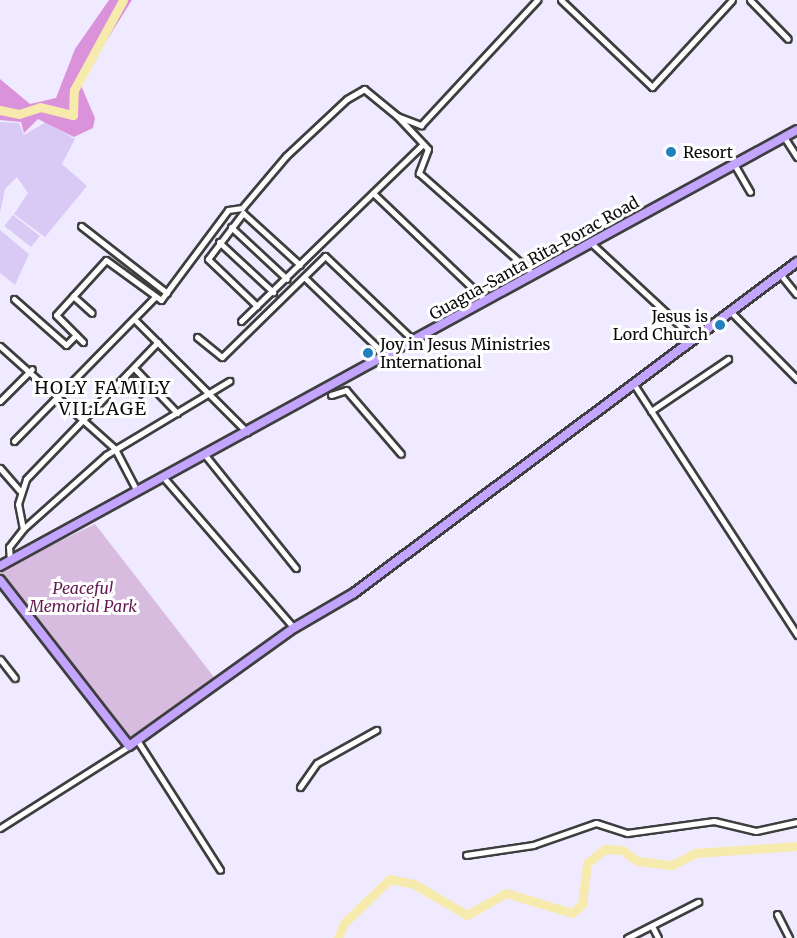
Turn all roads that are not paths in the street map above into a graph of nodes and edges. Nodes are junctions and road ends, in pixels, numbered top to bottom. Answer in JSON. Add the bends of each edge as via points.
{"nodes":[{"id":1,"x":537,"y":0,"type":"edge"},
{"id":2,"x":561,"y":0,"type":"edge"},
{"id":3,"x":732,"y":0,"type":"edge"},
{"id":4,"x":750,"y":0,"type":"edge"},
{"id":5,"x":788,"y":39,"type":"dead end"},
{"id":6,"x":398,"y":116,"type":"junction"},
{"id":7,"x":413,"y":125,"type":"junction"},
{"id":8,"x":797,"y":130,"type":"edge"},
{"id":9,"x":409,"y":133,"type":"junction"},
{"id":10,"x":784,"y":137,"type":"junction"},
{"id":11,"x":423,"y":144,"type":"junction"},
{"id":12,"x":797,"y":157,"type":"edge"},
{"id":13,"x":734,"y":164,"type":"junction"},
{"id":14,"x":750,"y":192,"type":"dead end"},
{"id":15,"x":373,"y":194,"type":"junction"},
{"id":16,"x":81,"y":225,"type":"dead end"},
{"id":17,"x":231,"y":227,"type":"junction"},
{"id":18,"x":219,"y":242,"type":"junction"},
{"id":19,"x":590,"y":242,"type":"junction"},
{"id":20,"x":797,"y":262,"type":"edge"},
{"id":21,"x":300,"y":265,"type":"junction"},
{"id":22,"x":533,"y":274,"type":"junction"},
{"id":23,"x":780,"y":274,"type":"junction"},
{"id":24,"x":303,"y":277,"type":"junction"},
{"id":25,"x":287,"y":279,"type":"junction"},
{"id":26,"x":273,"y":292,"type":"junction"},
{"id":27,"x":167,"y":293,"type":"junction"},
{"id":28,"x":796,"y":294,"type":"edge"},
{"id":29,"x":73,"y":296,"type":"junction"},
{"id":30,"x":154,"y":298,"type":"junction"},
{"id":31,"x":14,"y":299,"type":"dead end"},
{"id":32,"x":485,"y":300,"type":"junction"},
{"id":33,"x":257,"y":306,"type":"junction"},
{"id":34,"x":728,"y":309,"type":"junction"},
{"id":35,"x":92,"y":313,"type":"dead end"},
{"id":36,"x":134,"y":319,"type":"junction"},
{"id":37,"x":241,"y":321,"type":"dead end"},
{"id":38,"x":76,"y":335,"type":"junction"},
{"id":39,"x":691,"y":336,"type":"junction"},
{"id":40,"x":197,"y":337,"type":"dead end"},
{"id":41,"x":413,"y":340,"type":"junction"},
{"id":42,"x":83,"y":342,"type":"dead end"},
{"id":43,"x":158,"y":342,"type":"junction"},
{"id":44,"x":0,"y":346,"type":"edge"},
{"id":45,"x":386,"y":356,"type":"junction"},
{"id":46,"x":728,"y":359,"type":"dead end"},
{"id":47,"x":32,"y":369,"type":"junction"},
{"id":48,"x":135,"y":369,"type":"junction"},
{"id":49,"x":797,"y":379,"type":"edge"},
{"id":50,"x":229,"y":381,"type":"dead end"},
{"id":51,"x":633,"y":383,"type":"junction"},
{"id":52,"x":212,"y":393,"type":"junction"},
{"id":53,"x":59,"y":394,"type":"junction"},
{"id":54,"x":331,"y":395,"type":"dead end"},
{"id":55,"x":0,"y":401,"type":"edge"},
{"id":56,"x":651,"y":411,"type":"junction"},
{"id":57,"x":177,"y":413,"type":"junction"},
{"id":58,"x":85,"y":420,"type":"junction"},
{"id":59,"x":248,"y":433,"type":"junction"},
{"id":60,"x":14,"y":441,"type":"dead end"},
{"id":61,"x":115,"y":449,"type":"junction"},
{"id":62,"x":401,"y":454,"type":"dead end"},
{"id":63,"x":205,"y":455,"type":"junction"},
{"id":64,"x":0,"y":468,"type":"edge"},
{"id":65,"x":164,"y":478,"type":"junction"},
{"id":66,"x":20,"y":491,"type":"junction"},
{"id":67,"x":137,"y":491,"type":"junction"},
{"id":68,"x":23,"y":529,"type":"junction"},
{"id":69,"x":0,"y":550,"type":"edge"},
{"id":70,"x":9,"y":550,"type":"junction"},
{"id":71,"x":10,"y":561,"type":"junction"},
{"id":72,"x":0,"y":566,"type":"edge"},
{"id":73,"x":296,"y":568,"type":"dead end"},
{"id":74,"x":0,"y":580,"type":"edge"},
{"id":75,"x":294,"y":628,"type":"junction"},
{"id":76,"x":797,"y":635,"type":"edge"},
{"id":77,"x":0,"y":659,"type":"edge"},
{"id":78,"x":15,"y":678,"type":"dead end"},
{"id":79,"x":376,"y":730,"type":"dead end"},
{"id":80,"x":137,"y":741,"type":"junction"},
{"id":81,"x":129,"y":746,"type":"junction"},
{"id":82,"x":300,"y":787,"type":"dead end"},
{"id":83,"x":797,"y":822,"type":"edge"},
{"id":84,"x":0,"y":828,"type":"edge"},
{"id":85,"x":466,"y":855,"type":"dead end"},
{"id":86,"x":220,"y":870,"type":"dead end"},
{"id":87,"x":698,"y":902,"type":"dead end"},
{"id":88,"x":777,"y":914,"type":"dead end"},
{"id":89,"x":652,"y":926,"type":"junction"},
{"id":90,"x":627,"y":938,"type":"edge"},
{"id":91,"x":658,"y":938,"type":"edge"},
{"id":92,"x":789,"y":938,"type":"edge"}],
"edges":[{"from":1,"to":7,"type":"street","via":[[421,125]]},
{"from":2,"to":3,"type":"street","via":[[652,87]]},
{"from":4,"to":5,"type":"street"},
{"from":6,"to":7,"type":"street"},
{"from":6,"to":9,"type":"street"},
{"from":6,"to":27,"type":"street","via":[[364,89],[347,99],[286,156],[242,208],[228,210]]},
{"from":7,"to":9,"type":"street"},
{"from":8,"to":10,"type":"street","name":"Guagua-Santa Rita-Porac Road"},
{"from":9,"to":11,"type":"street"},
{"from":10,"to":12,"type":"street"},
{"from":10,"to":13,"type":"street","name":"Guagua-Santa Rita-Porac Road"},
{"from":11,"to":15,"type":"street"},
{"from":11,"to":22,"type":"street","via":[[429,157],[419,173]]},
{"from":13,"to":14,"type":"street"},
{"from":13,"to":19,"type":"street","name":"Guagua-Santa Rita-Porac Road"},
{"from":15,"to":21,"type":"street"},
{"from":15,"to":32,"type":"street"},
{"from":16,"to":27,"type":"street"},
{"from":17,"to":18,"type":"street"},
{"from":17,"to":21,"type":"street","via":[[245,213]]},
{"from":17,"to":25,"type":"street"},
{"from":18,"to":26,"type":"street"},
{"from":18,"to":33,"type":"street","via":[[209,260]]},
{"from":19,"to":22,"type":"street","name":"Guagua-Santa Rita-Porac Road"},
{"from":19,"to":39,"type":"street"},
{"from":20,"to":23,"type":"street"},
{"from":21,"to":25,"type":"street"},
{"from":22,"to":32,"type":"street","name":"Guagua-Santa Rita-Porac Road"},
{"from":23,"to":28,"type":"street"},
{"from":23,"to":34,"type":"street"},
{"from":24,"to":40,"type":"street","via":[[222,357]]},
{"from":24,"to":41,"type":"street","via":[[325,256]]},
{"from":24,"to":45,"type":"street"},
{"from":25,"to":26,"type":"street"},
{"from":26,"to":33,"type":"street"},
{"from":27,"to":30,"type":"street","via":[[158,302]]},
{"from":29,"to":30,"type":"street","via":[[106,260]]},
{"from":29,"to":35,"type":"street"},
{"from":29,"to":38,"type":"street","via":[[56,315]]},
{"from":30,"to":36,"type":"street"},
{"from":31,"to":38,"type":"street","via":[[66,345]]},
{"from":32,"to":41,"type":"street","name":"Guagua-Santa Rita-Porac Road"},
{"from":33,"to":37,"type":"street"},
{"from":34,"to":39,"type":"street"},
{"from":34,"to":49,"type":"street"},
{"from":36,"to":43,"type":"street"},
{"from":36,"to":53,"type":"street"},
{"from":38,"to":42,"type":"street"},
{"from":39,"to":51,"type":"street"},
{"from":41,"to":45,"type":"street","name":"Guagua-Santa Rita-Porac Road"},
{"from":43,"to":48,"type":"street"},
{"from":43,"to":52,"type":"street"},
{"from":44,"to":47,"type":"street"},
{"from":45,"to":59,"type":"street","name":"Guagua-Santa Rita-Porac Road"},
{"from":46,"to":56,"type":"street"},
{"from":47,"to":53,"type":"street"},
{"from":47,"to":55,"type":"street"},
{"from":48,"to":57,"type":"street"},
{"from":48,"to":58,"type":"street"},
{"from":50,"to":52,"type":"street"},
{"from":51,"to":56,"type":"street"},
{"from":51,"to":75,"type":"street","via":[[354,593]]},
{"from":52,"to":57,"type":"street"},
{"from":52,"to":59,"type":"street"},
{"from":53,"to":58,"type":"street"},
{"from":53,"to":60,"type":"street"},
{"from":54,"to":62,"type":"street","via":[[346,390]]},
{"from":56,"to":76,"type":"street"},
{"from":57,"to":61,"type":"street"},
{"from":58,"to":61,"type":"street"},
{"from":58,"to":66,"type":"street"},
{"from":59,"to":63,"type":"street","name":"Guagua-Santa Rita-Porac Road"},
{"from":61,"to":67,"type":"street"},
{"from":61,"to":68,"type":"street"},
{"from":63,"to":65,"type":"street","name":"Guagua-Santa Rita-Porac Road"},
{"from":63,"to":73,"type":"street"},
{"from":64,"to":66,"type":"street"},
{"from":65,"to":67,"type":"street","name":"Guagua-Santa Rita-Porac Road"},
{"from":65,"to":75,"type":"street"},
{"from":66,"to":68,"type":"street"},
{"from":67,"to":71,"type":"street","name":"Guagua-Santa Rita-Porac Road"},
{"from":68,"to":70,"type":"street"},
{"from":69,"to":70,"type":"street"},
{"from":70,"to":71,"type":"street"},
{"from":71,"to":72,"type":"street","name":"Guagua-Santa Rita-Porac Road"},
{"from":74,"to":81,"type":"street"},
{"from":75,"to":80,"type":"street"},
{"from":77,"to":78,"type":"street"},
{"from":79,"to":82,"type":"street","via":[[318,763]]},
{"from":80,"to":81,"type":"street"},
{"from":80,"to":86,"type":"street"},
{"from":81,"to":84,"type":"street"},
{"from":83,"to":85,"type":"street","via":[[756,831],[704,822],[627,833],[596,823],[533,845]]},
{"from":87,"to":89,"type":"street"},
{"from":88,"to":92,"type":"street"},
{"from":89,"to":90,"type":"street"},
{"from":89,"to":91,"type":"street"}]}
